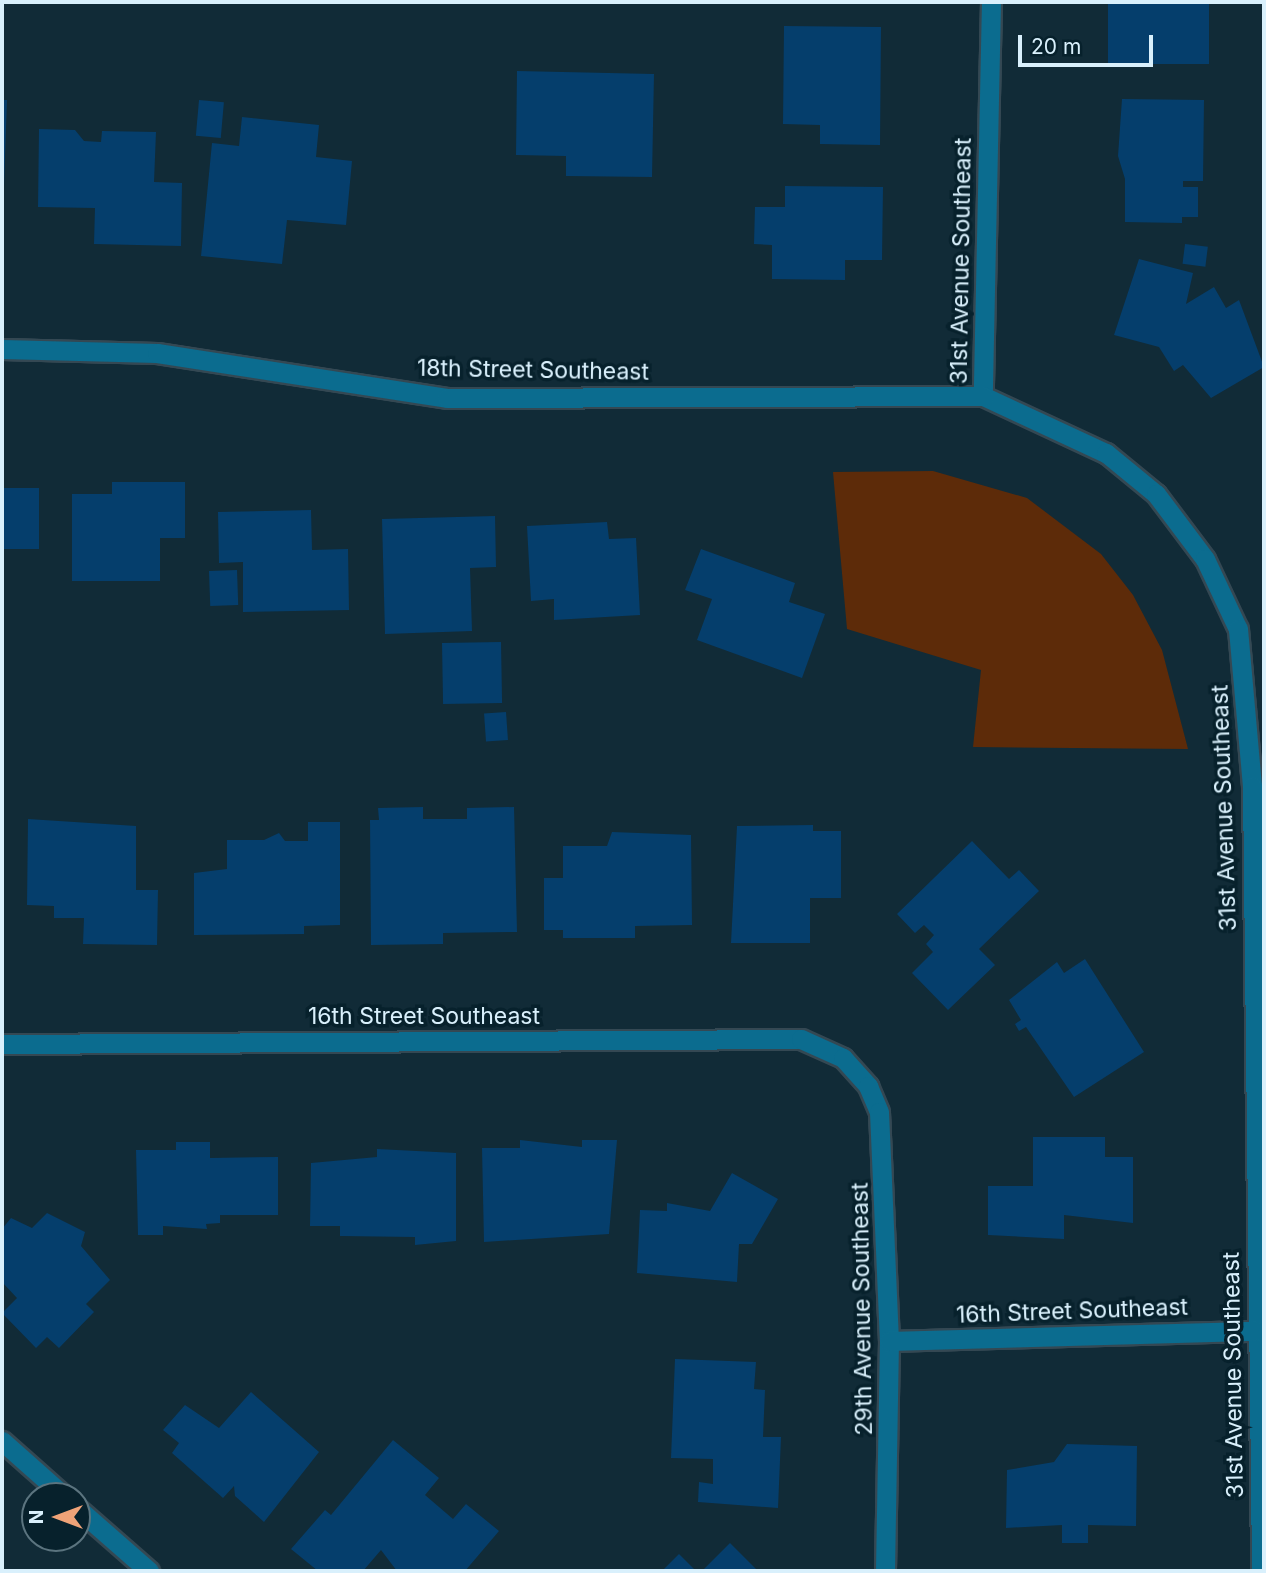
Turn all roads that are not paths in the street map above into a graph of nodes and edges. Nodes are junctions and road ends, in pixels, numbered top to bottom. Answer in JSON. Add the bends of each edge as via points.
{"nodes":[{"id":1,"x":991,"y":2,"type":"edge"},
{"id":2,"x":2,"y":349,"type":"edge"},
{"id":3,"x":983,"y":396,"type":"junction"},
{"id":4,"x":1258,"y":785,"type":"edge"},
{"id":5,"x":2,"y":1044,"type":"edge"},
{"id":6,"x":843,"y":1058,"type":"joint"},
{"id":7,"x":1256,"y":1331,"type":"junction"},
{"id":8,"x":889,"y":1341,"type":"junction"},
{"id":9,"x":2,"y":1441,"type":"edge"},
{"id":10,"x":48,"y":1482,"type":"edge"},
{"id":11,"x":91,"y":1520,"type":"edge"},
{"id":12,"x":149,"y":1571,"type":"edge"},
{"id":13,"x":885,"y":1571,"type":"edge"},
{"id":14,"x":1261,"y":1571,"type":"edge"}],
"edges":[{"from":1,"to":3,"type":"street","name":"31st Avenue Southeast"},
{"from":2,"to":3,"type":"street","name":"18th Street Southeast","via":[[157,353],[447,398]]},
{"from":3,"to":4,"type":"street","name":"31st Avenue Southeast","via":[[1106,453],[1156,495],[1205,559],[1238,629]]},
{"from":4,"to":7,"type":"street","name":"31st Avenue Southeast"},
{"from":5,"to":6,"type":"street","name":"16th Street Southeast","via":[[802,1039]]},
{"from":6,"to":8,"type":"street","name":"29th Avenue Southeast","via":[[868,1086],[879,1112]]},
{"from":7,"to":8,"type":"street","name":"16th Street Southeast"},
{"from":7,"to":14,"type":"street","name":"31st Avenue Southeast"},
{"from":8,"to":13,"type":"street","name":"29th Avenue Southeast"},
{"from":9,"to":10,"type":"street"},
{"from":11,"to":12,"type":"street"}]}
